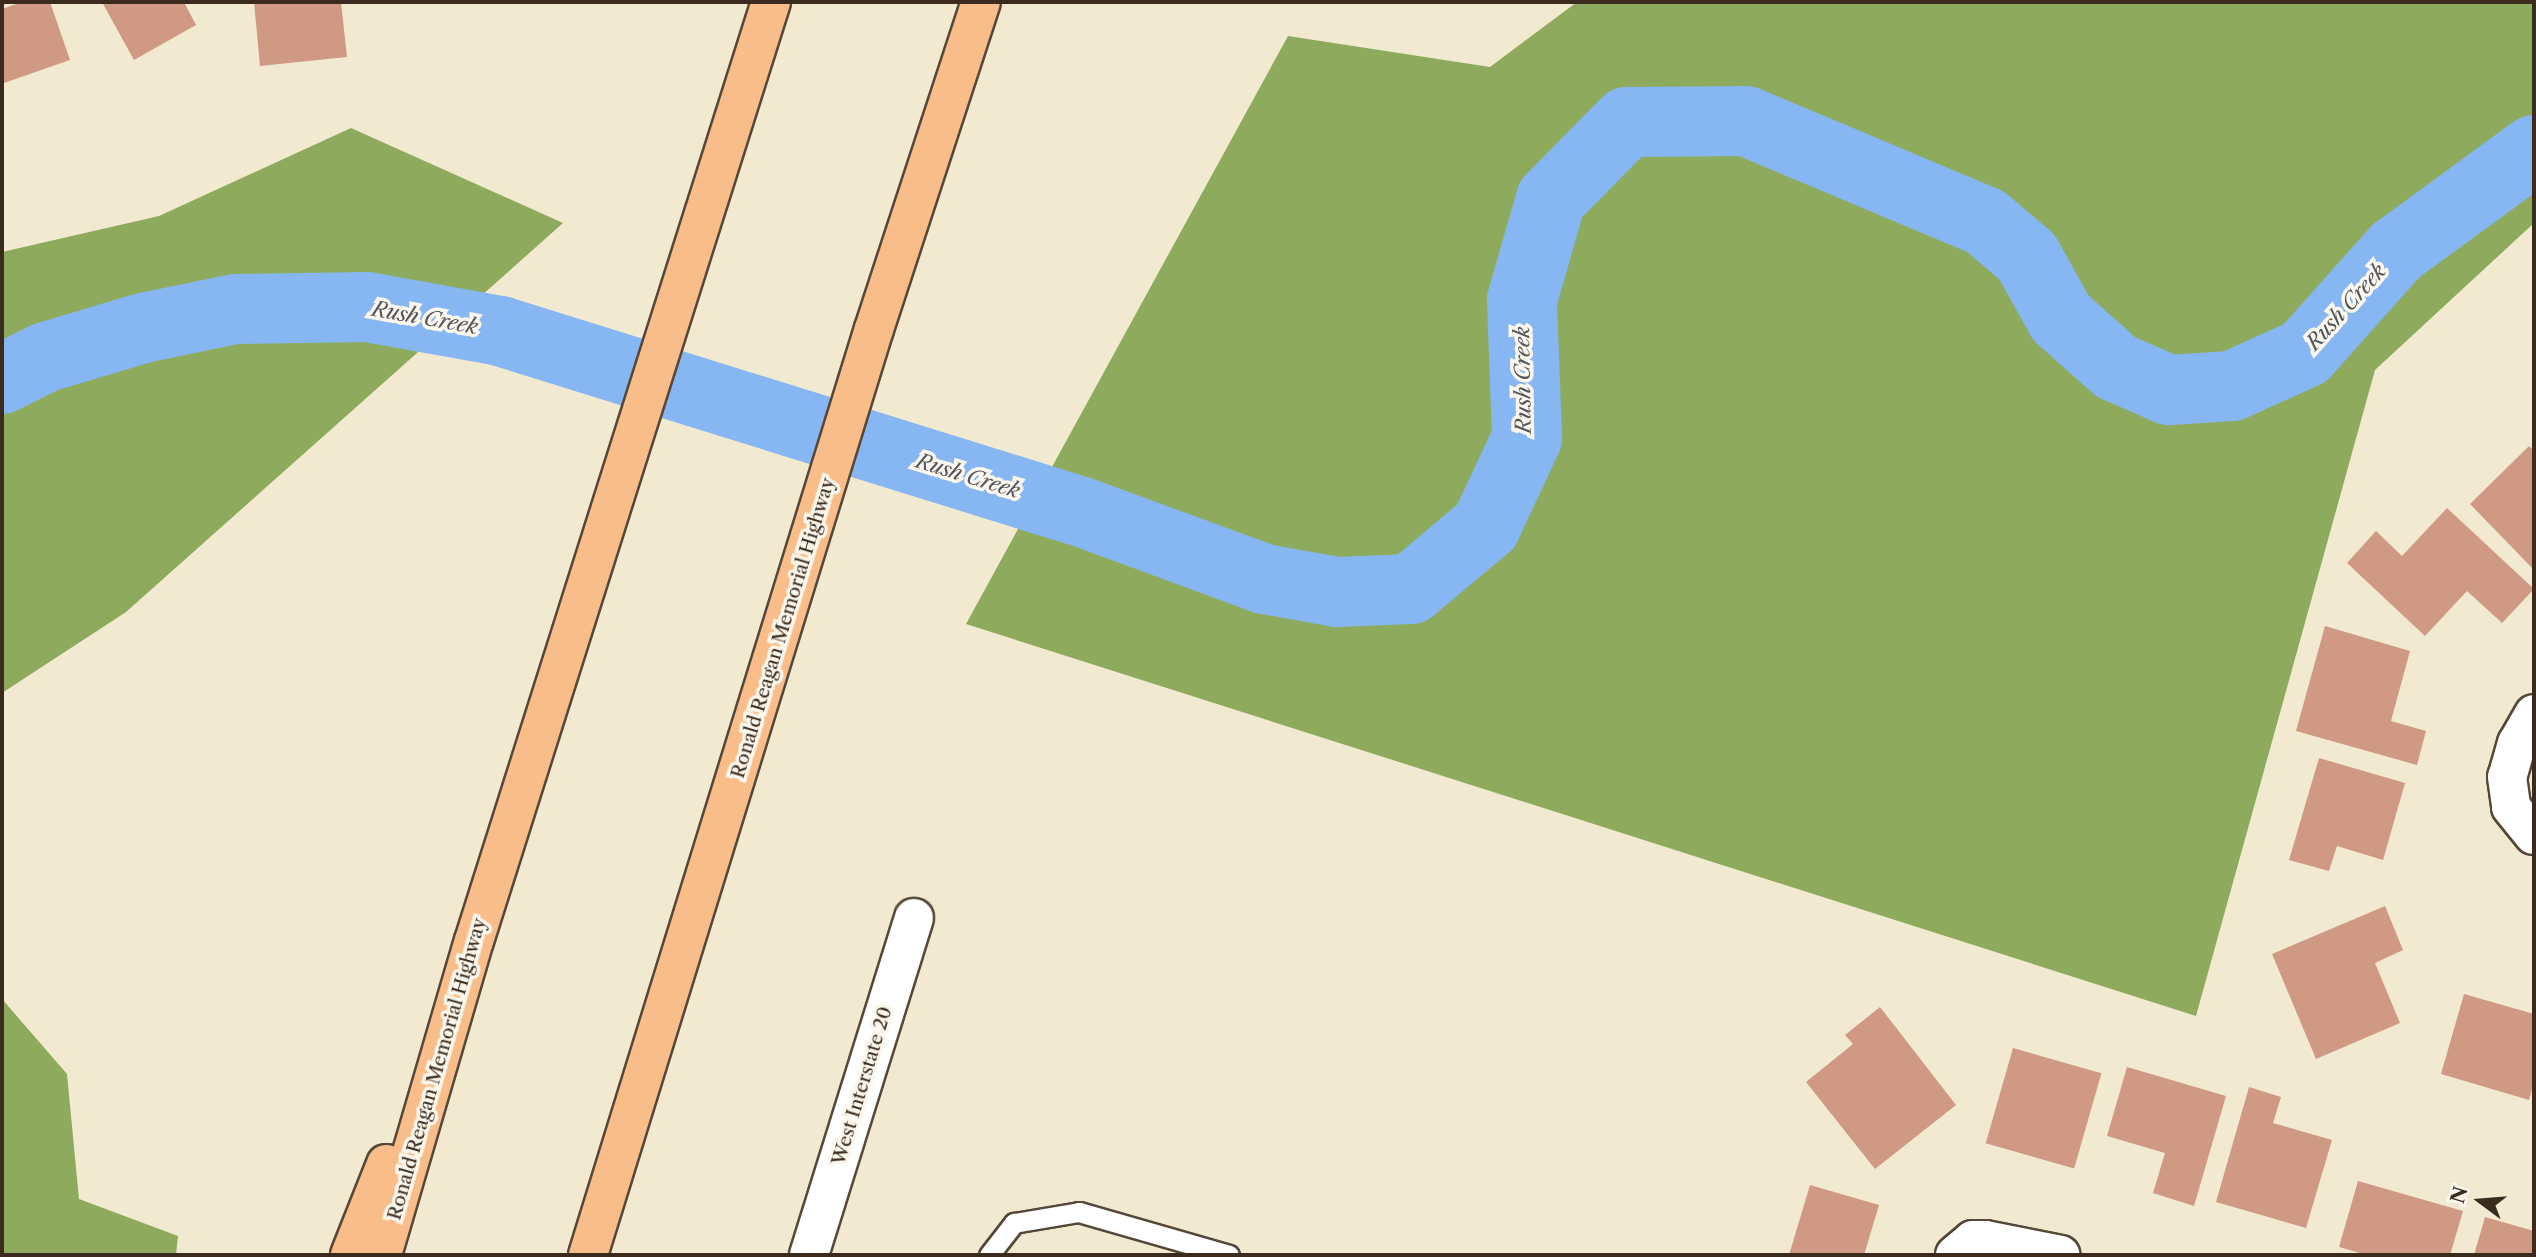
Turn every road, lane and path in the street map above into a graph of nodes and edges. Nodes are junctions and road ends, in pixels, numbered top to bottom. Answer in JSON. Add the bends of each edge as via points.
{"nodes":[{"id":1,"x":981,"y":2,"type":"edge"},
{"id":2,"x":767,"y":12,"type":"edge"},
{"id":3,"x":2534,"y":714,"type":"edge"},
{"id":4,"x":2534,"y":835,"type":"edge"},
{"id":5,"x":914,"y":918,"type":"dead end"},
{"id":6,"x":474,"y":941,"type":"junction"},
{"id":7,"x":1970,"y":1248,"type":"edge"},
{"id":8,"x":350,"y":1255,"type":"edge"},
{"id":9,"x":382,"y":1255,"type":"edge"},
{"id":10,"x":588,"y":1255,"type":"edge"},
{"id":11,"x":809,"y":1255,"type":"edge"},
{"id":12,"x":989,"y":1255,"type":"edge"},
{"id":13,"x":1229,"y":1255,"type":"edge"},
{"id":14,"x":2061,"y":1255,"type":"edge"}],
"edges":[{"from":1,"to":10,"type":"highway","name":"Ronald Reagan Memorial Highway","via":[[874,328]]},
{"from":2,"to":6,"type":"highway","name":"Ronald Reagan Memorial Highway"},
{"from":3,"to":4,"type":"street","via":[[2517,743],[2507,777],[2511,807]]},
{"from":5,"to":11,"type":"street","name":"West Interstate 20"},
{"from":6,"to":8,"type":"highway"},
{"from":6,"to":9,"type":"highway","name":"Ronald Reagan Memorial Highway"},
{"from":7,"to":14,"type":"street"},
{"from":12,"to":13,"type":"lane","via":[[1014,1223],[1079,1212]]}]}
